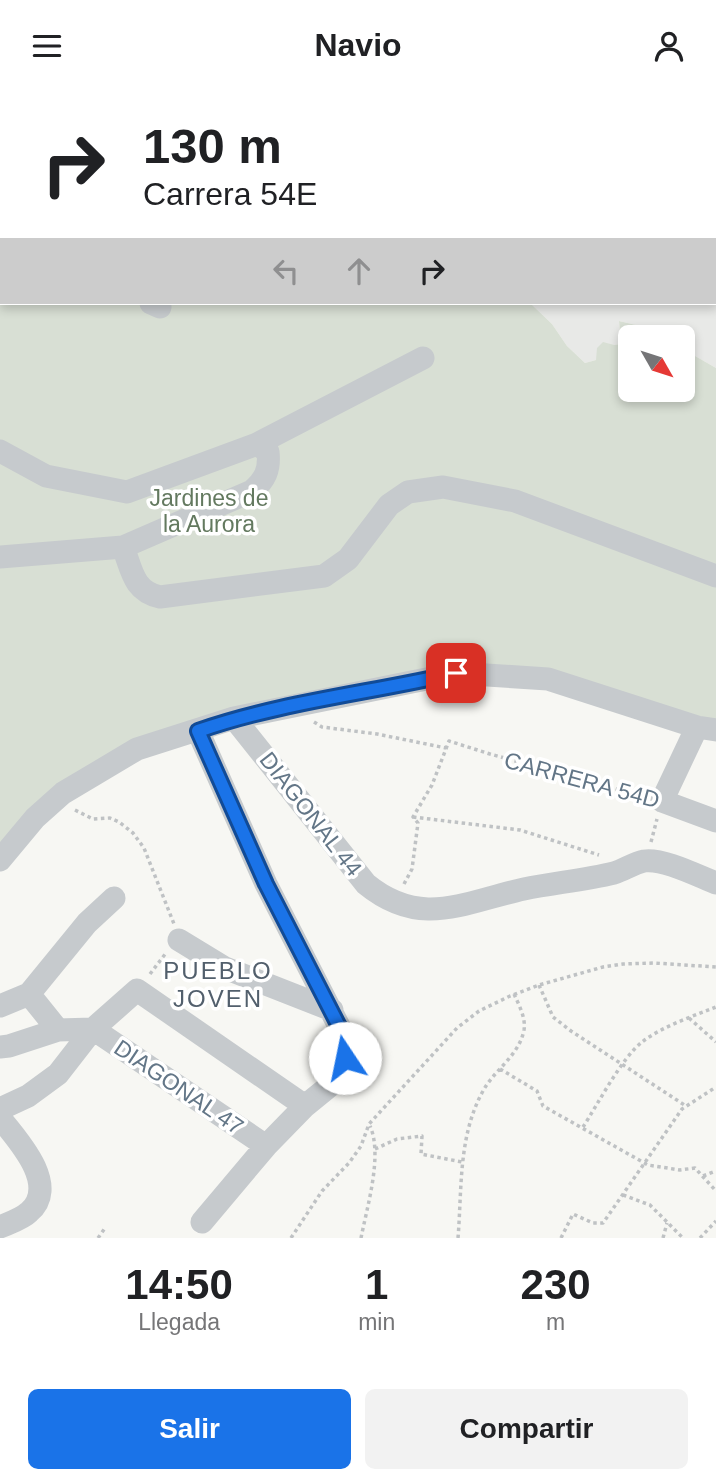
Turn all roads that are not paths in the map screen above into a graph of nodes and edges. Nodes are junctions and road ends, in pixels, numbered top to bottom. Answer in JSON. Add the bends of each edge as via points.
{"nodes":[{"id":1,"x":423,"y":358,"type":"dead end"},
{"id":2,"x":257,"y":444,"type":"junction"},
{"id":3,"x":0,"y":451,"type":"edge"},
{"id":4,"x":122,"y":547,"type":"junction"},
{"id":5,"x":0,"y":557,"type":"edge"},
{"id":6,"x":716,"y":576,"type":"edge"},
{"id":7,"x":234,"y":718,"type":"junction"},
{"id":8,"x":707,"y":728,"type":"edge"},
{"id":9,"x":198,"y":731,"type":"junction"},
{"id":10,"x":716,"y":821,"type":"edge"},
{"id":11,"x":0,"y":860,"type":"edge"},
{"id":12,"x":716,"y":883,"type":"edge"},
{"id":13,"x":114,"y":898,"type":"dead end"},
{"id":14,"x":178,"y":940,"type":"road end"},
{"id":15,"x":29,"y":994,"type":"junction"},
{"id":16,"x":0,"y":1006,"type":"edge"},
{"id":17,"x":332,"y":1010,"type":"junction"},
{"id":18,"x":93,"y":1029,"type":"junction"},
{"id":19,"x":58,"y":1030,"type":"junction"},
{"id":20,"x":0,"y":1047,"type":"edge"},
{"id":21,"x":305,"y":1105,"type":"junction"},
{"id":22,"x":0,"y":1109,"type":"edge"},
{"id":23,"x":0,"y":1118,"type":"edge"},
{"id":24,"x":266,"y":1146,"type":"junction"},
{"id":25,"x":202,"y":1222,"type":"dead end"},
{"id":26,"x":0,"y":1227,"type":"edge"}],
"edges":[{"from":1,"to":2,"type":"street"},
{"from":2,"to":3,"type":"street","via":[[127,492],[46,476]]},
{"from":2,"to":4,"type":"street","via":[[268,452],[270,464],[264,481],[252,491]]},
{"from":4,"to":5,"type":"street"},
{"from":4,"to":6,"type":"street","via":[[138,586],[160,597],[324,576],[348,559],[389,505],[408,492],[443,487],[515,501]]},
{"from":7,"to":8,"type":"street","via":[[456,673],[548,679]]},
{"from":7,"to":9,"type":"street"},
{"from":7,"to":12,"type":"street","name":"DIAGONAL 44","via":[[366,884],[406,907],[476,903],[646,861]]},
{"from":8,"to":10,"type":"street","name":"CARRERA 54D","via":[[662,801]]},
{"from":9,"to":11,"type":"street","via":[[137,749],[63,793]]},
{"from":9,"to":17,"type":"street","via":[[266,884]]},
{"from":13,"to":15,"type":"street","via":[[87,923]]},
{"from":14,"to":17,"type":"street","via":[[225,968]]},
{"from":15,"to":16,"type":"street"},
{"from":15,"to":19,"type":"street"},
{"from":17,"to":21,"type":"street","via":[[345,1038],[345,1058],[332,1084]]},
{"from":18,"to":19,"type":"street"},
{"from":18,"to":21,"type":"street","via":[[137,990]]},
{"from":18,"to":22,"type":"street","via":[[58,1074]]},
{"from":18,"to":24,"type":"street","name":"DIAGONAL 47"},
{"from":19,"to":20,"type":"street"},
{"from":21,"to":24,"type":"street"},
{"from":23,"to":26,"type":"street","via":[[41,1178],[39,1198],[30,1212]]},
{"from":24,"to":25,"type":"street"}]}
